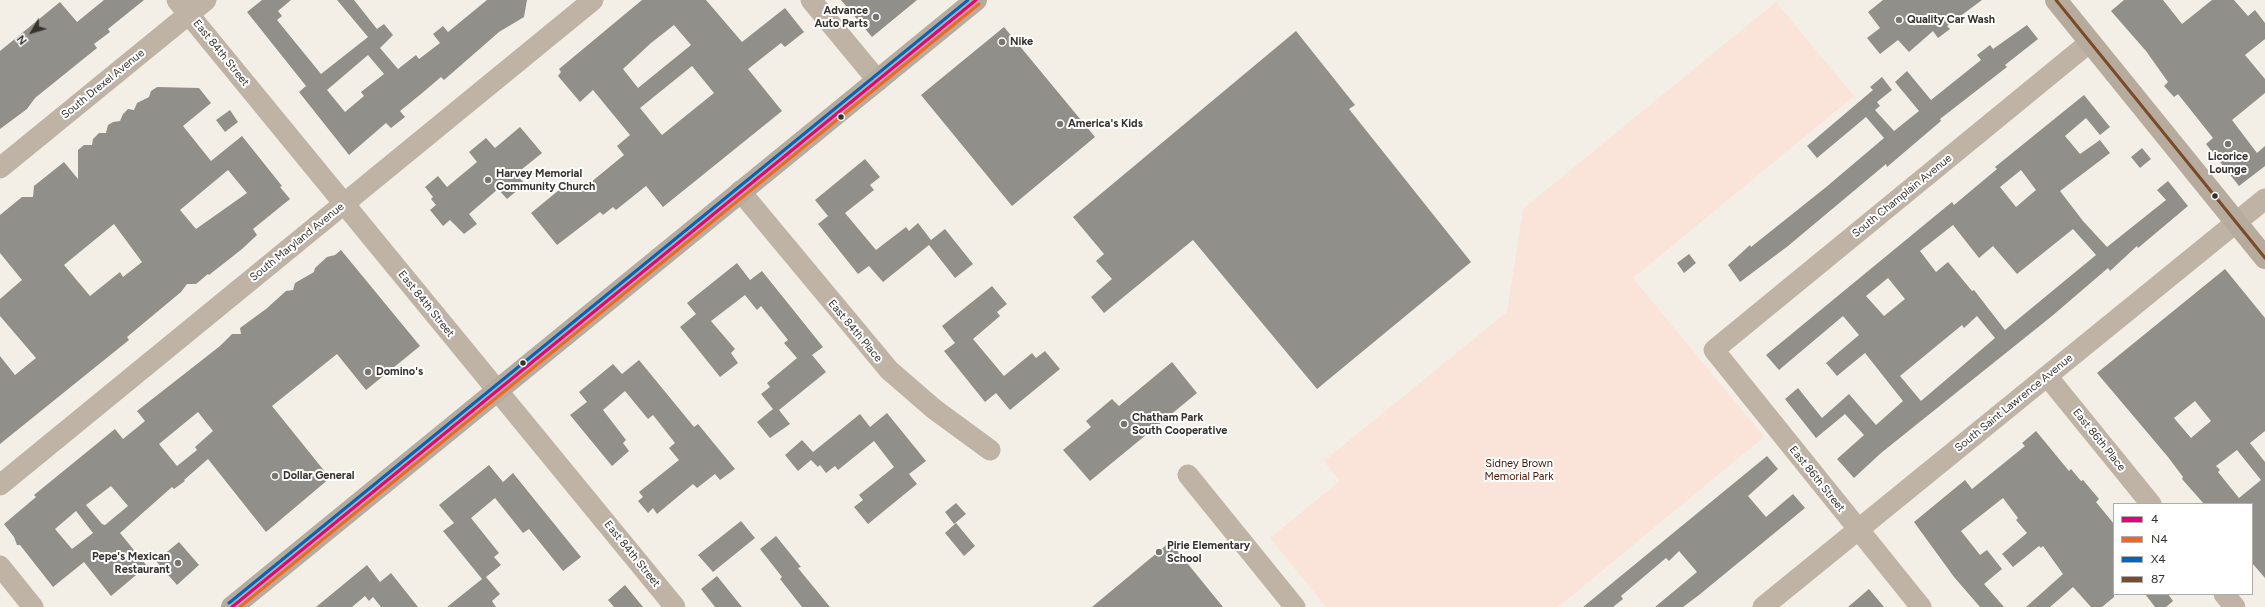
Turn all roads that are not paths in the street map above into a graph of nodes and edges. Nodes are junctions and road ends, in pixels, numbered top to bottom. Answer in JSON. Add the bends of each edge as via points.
{"nodes":[{"id":1,"x":206,"y":0,"type":"edge"},
{"id":2,"x":594,"y":0,"type":"edge"},
{"id":3,"x":811,"y":0,"type":"edge"},
{"id":4,"x":976,"y":0,"type":"edge"},
{"id":5,"x":2056,"y":0,"type":"edge"},
{"id":6,"x":183,"y":7,"type":"edge"},
{"id":7,"x":2090,"y":42,"type":"junction"},
{"id":8,"x":878,"y":81,"type":"junction"},
{"id":9,"x":0,"y":168,"type":"edge"},
{"id":10,"x":740,"y":192,"type":"junction"},
{"id":11,"x":2265,"y":199,"type":"edge"},
{"id":12,"x":344,"y":204,"type":"junction"},
{"id":13,"x":2236,"y":222,"type":"junction"},
{"id":14,"x":2265,"y":258,"type":"edge"},
{"id":15,"x":1714,"y":350,"type":"joint"},
{"id":16,"x":2047,"y":376,"type":"junction"},
{"id":17,"x":497,"y":390,"type":"junction"},
{"id":18,"x":990,"y":450,"type":"dead end"},
{"id":19,"x":1188,"y":475,"type":"dead end"},
{"id":20,"x":0,"y":485,"type":"edge"},
{"id":21,"x":2150,"y":503,"type":"edge"},
{"id":22,"x":1858,"y":530,"type":"junction"},
{"id":23,"x":0,"y":566,"type":"edge"},
{"id":24,"x":2225,"y":595,"type":"edge"},
{"id":25,"x":33,"y":607,"type":"edge"},
{"id":26,"x":232,"y":607,"type":"edge"},
{"id":27,"x":675,"y":607,"type":"edge"},
{"id":28,"x":1295,"y":607,"type":"edge"},
{"id":29,"x":1763,"y":607,"type":"edge"},
{"id":30,"x":1921,"y":607,"type":"edge"},
{"id":31,"x":2235,"y":607,"type":"edge"}],
"edges":[{"from":1,"to":6,"type":"street","name":"South Drexel Avenue"},
{"from":2,"to":12,"type":"street","name":"South Maryland Avenue"},
{"from":3,"to":8,"type":"street"},
{"from":4,"to":8,"type":"main road"},
{"from":5,"to":7,"type":"main road"},
{"from":6,"to":9,"type":"street","name":"South Drexel Avenue"},
{"from":6,"to":12,"type":"street","name":"East 84th Street"},
{"from":7,"to":13,"type":"main road"},
{"from":7,"to":15,"type":"street","name":"South Champlain Avenue"},
{"from":8,"to":10,"type":"main road"},
{"from":10,"to":17,"type":"main road"},
{"from":10,"to":18,"type":"street","name":"East 84th Place","via":[[889,370],[934,409]]},
{"from":11,"to":13,"type":"street","name":"South Saint Lawrence Avenue"},
{"from":12,"to":17,"type":"street","name":"East 84th Street"},
{"from":12,"to":20,"type":"street","name":"South Maryland Avenue"},
{"from":13,"to":14,"type":"main road"},
{"from":13,"to":16,"type":"street","name":"South Saint Lawrence Avenue"},
{"from":15,"to":22,"type":"street","name":"East 86th Street"},
{"from":16,"to":21,"type":"street","name":"East 86th Place"},
{"from":16,"to":22,"type":"street","name":"South Saint Lawrence Avenue"},
{"from":17,"to":26,"type":"main road"},
{"from":17,"to":27,"type":"street","name":"East 84th Street"},
{"from":19,"to":28,"type":"street"},
{"from":22,"to":29,"type":"street","name":"South Saint Lawrence Avenue"},
{"from":22,"to":30,"type":"street","name":"East 86th Street"},
{"from":23,"to":25,"type":"street"},
{"from":24,"to":31,"type":"street"}]}
